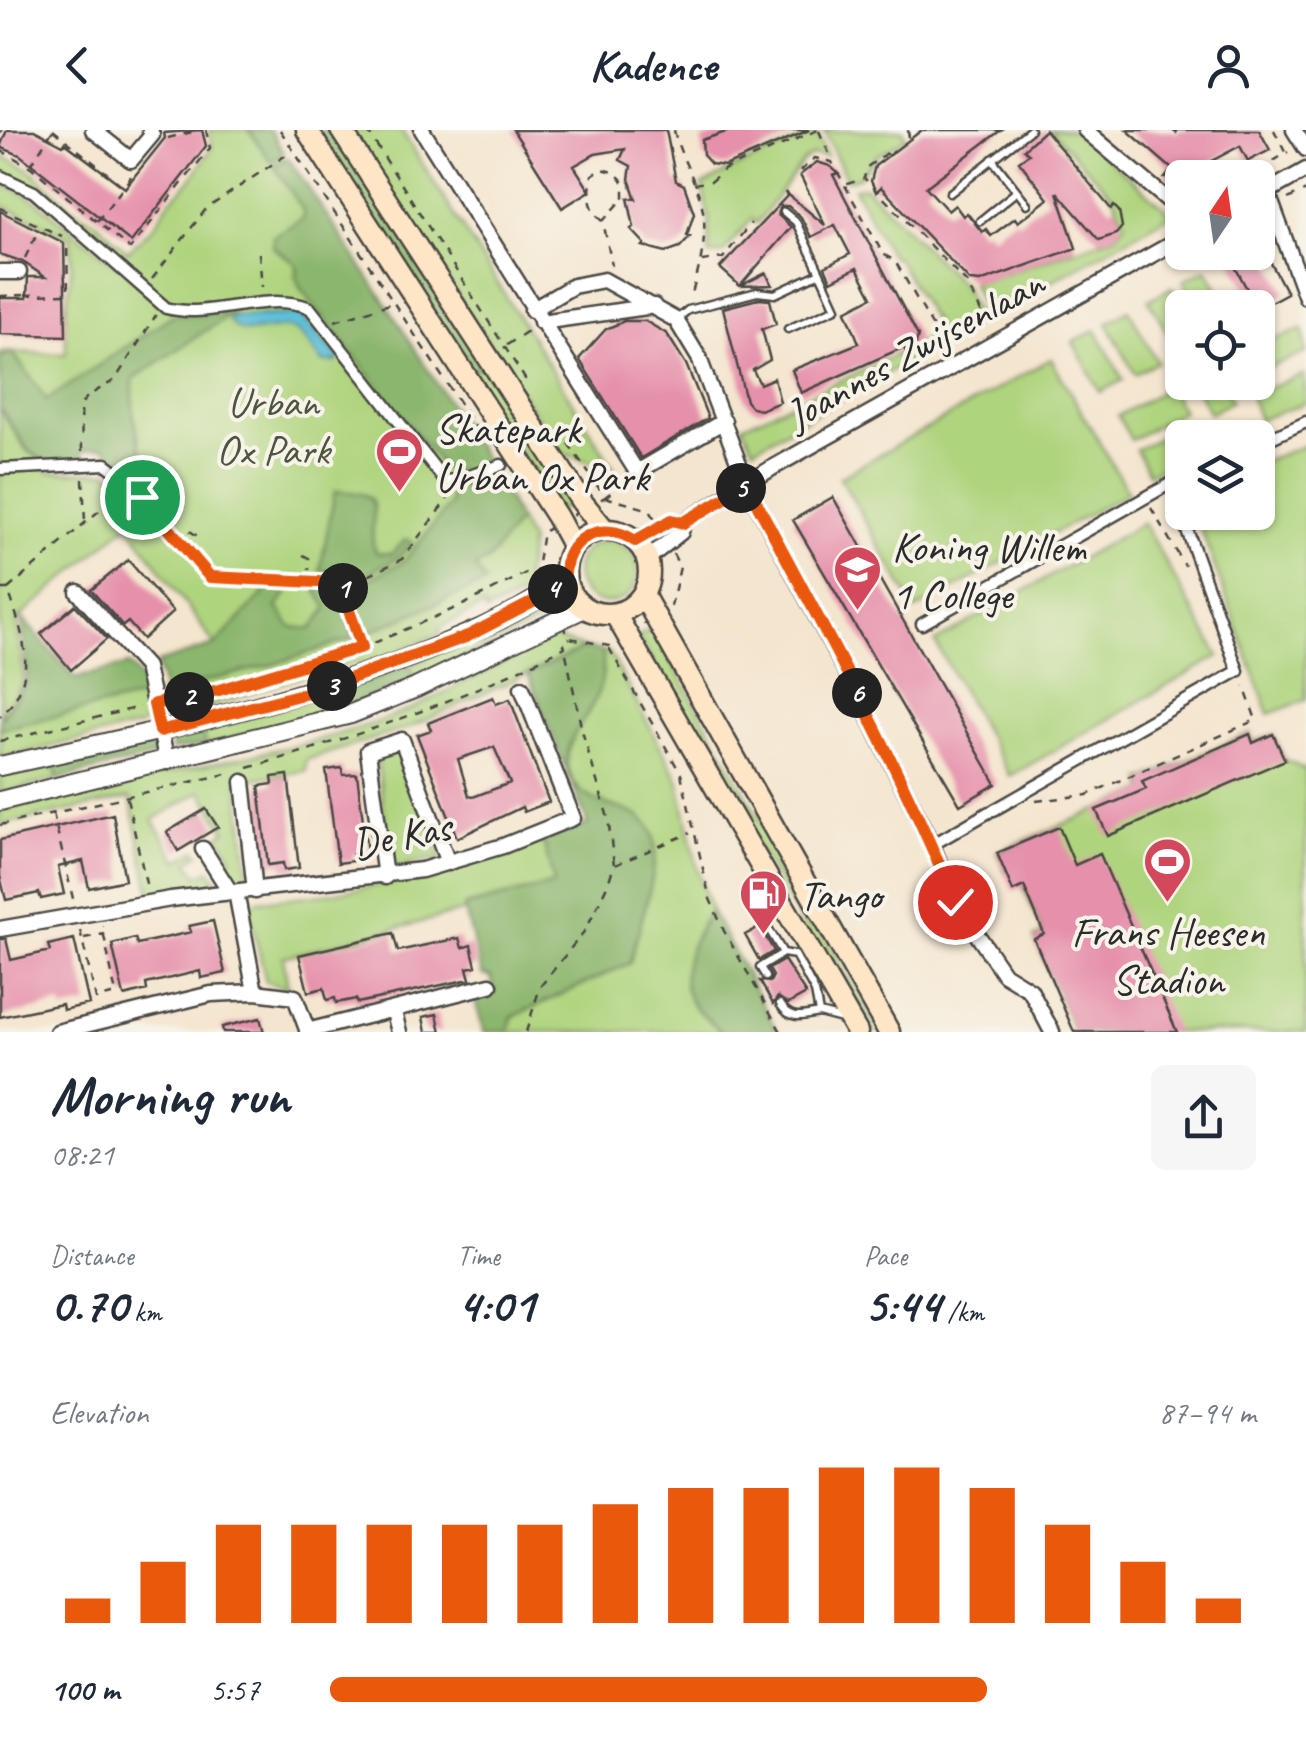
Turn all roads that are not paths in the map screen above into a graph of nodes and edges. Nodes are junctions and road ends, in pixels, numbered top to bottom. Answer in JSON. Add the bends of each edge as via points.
{"nodes":[{"id":1,"x":92,"y":130,"type":"edge"},
{"id":2,"x":307,"y":130,"type":"edge"},
{"id":3,"x":340,"y":130,"type":"edge"},
{"id":4,"x":422,"y":130,"type":"edge"},
{"id":5,"x":1030,"y":130,"type":"edge"},
{"id":6,"x":1086,"y":130,"type":"edge"},
{"id":7,"x":1294,"y":130,"type":"edge"},
{"id":8,"x":154,"y":135,"type":"edge"},
{"id":9,"x":1306,"y":149,"type":"edge"},
{"id":10,"x":992,"y":159,"type":"junction"},
{"id":11,"x":1306,"y":170,"type":"edge"},
{"id":12,"x":0,"y":176,"type":"edge"},
{"id":13,"x":1275,"y":187,"type":"edge"},
{"id":14,"x":1017,"y":191,"type":"junction"},
{"id":15,"x":950,"y":192,"type":"dead end"},
{"id":16,"x":1165,"y":197,"type":"edge"},
{"id":17,"x":1027,"y":204,"type":"dead end"},
{"id":18,"x":784,"y":212,"type":"dead end"},
{"id":19,"x":980,"y":220,"type":"dead end"},
{"id":20,"x":1275,"y":224,"type":"edge"},
{"id":21,"x":1165,"y":248,"type":"edge"},
{"id":22,"x":20,"y":270,"type":"road end"},
{"id":23,"x":0,"y":272,"type":"edge"},
{"id":24,"x":820,"y":274,"type":"junction"},
{"id":25,"x":1306,"y":297,"type":"edge"},
{"id":26,"x":654,"y":306,"type":"junction"},
{"id":27,"x":682,"y":315,"type":"junction"},
{"id":28,"x":537,"y":316,"type":"junction"},
{"id":29,"x":788,"y":329,"type":"dead end"},
{"id":30,"x":724,"y":420,"type":"junction"},
{"id":31,"x":1306,"y":422,"type":"edge"},
{"id":32,"x":1275,"y":436,"type":"edge"},
{"id":33,"x":501,"y":465,"type":"dead end"},
{"id":34,"x":0,"y":469,"type":"edge"},
{"id":35,"x":747,"y":485,"type":"junction"},
{"id":36,"x":1165,"y":486,"type":"edge"},
{"id":37,"x":605,"y":530,"type":"junction"},
{"id":38,"x":1187,"y":530,"type":"edge"},
{"id":39,"x":573,"y":547,"type":"junction"},
{"id":40,"x":641,"y":550,"type":"junction"},
{"id":41,"x":565,"y":580,"type":"junction"},
{"id":42,"x":78,"y":592,"type":"dead end"},
{"id":43,"x":643,"y":595,"type":"junction"},
{"id":44,"x":584,"y":608,"type":"junction"},
{"id":45,"x":615,"y":614,"type":"junction"},
{"id":46,"x":922,"y":624,"type":"dead end"},
{"id":47,"x":362,"y":647,"type":"road end"},
{"id":48,"x":522,"y":688,"type":"dead end"},
{"id":49,"x":160,"y":731,"type":"junction"},
{"id":50,"x":167,"y":762,"type":"junction"},
{"id":51,"x":0,"y":766,"type":"edge"},
{"id":52,"x":243,"y":782,"type":"dead end"},
{"id":53,"x":0,"y":801,"type":"edge"},
{"id":54,"x":932,"y":845,"type":"junction"},
{"id":55,"x":203,"y":849,"type":"dead end"},
{"id":56,"x":448,"y":863,"type":"junction"},
{"id":57,"x":767,"y":876,"type":"junction"},
{"id":58,"x":385,"y":877,"type":"junction"},
{"id":59,"x":255,"y":890,"type":"junction"},
{"id":60,"x":233,"y":892,"type":"junction"},
{"id":61,"x":0,"y":929,"type":"edge"},
{"id":62,"x":783,"y":952,"type":"junction"},
{"id":63,"x":766,"y":977,"type":"dead end"},
{"id":64,"x":490,"y":985,"type":"dead end"},
{"id":65,"x":255,"y":992,"type":"junction"},
{"id":66,"x":780,"y":1004,"type":"dead end"},
{"id":67,"x":394,"y":1012,"type":"junction"},
{"id":68,"x":819,"y":1013,"type":"junction"},
{"id":69,"x":853,"y":1026,"type":"edge"},
{"id":70,"x":307,"y":1031,"type":"edge"},
{"id":71,"x":56,"y":1032,"type":"edge"},
{"id":72,"x":399,"y":1032,"type":"edge"},
{"id":73,"x":889,"y":1032,"type":"edge"},
{"id":74,"x":1052,"y":1032,"type":"edge"}],
"edges":[{"from":1,"to":8,"type":"street","via":[[131,160]]},
{"from":2,"to":39,"type":"main road"},
{"from":3,"to":37,"type":"main road"},
{"from":4,"to":28,"type":"street"},
{"from":5,"to":10,"type":"lane"},
{"from":6,"to":16,"type":"street"},
{"from":7,"to":9,"type":"street"},
{"from":10,"to":14,"type":"lane"},
{"from":10,"to":15,"type":"lane"},
{"from":11,"to":13,"type":"street"},
{"from":12,"to":33,"type":"street","via":[[34,192],[163,306],[310,308],[445,481]]},
{"from":14,"to":17,"type":"lane"},
{"from":14,"to":19,"type":"lane"},
{"from":18,"to":24,"type":"lane","via":[[796,222]]},
{"from":20,"to":25,"type":"street"},
{"from":21,"to":35,"type":"street","name":"Joannes Zwijsenlaan"},
{"from":22,"to":23,"type":"street"},
{"from":24,"to":27,"type":"lane","via":[[775,294],[757,292]]},
{"from":24,"to":29,"type":"lane","via":[[836,308]]},
{"from":26,"to":27,"type":"street"},
{"from":26,"to":28,"type":"street"},
{"from":26,"to":28,"type":"street","via":[[604,280],[573,286]]},
{"from":27,"to":30,"type":"street"},
{"from":28,"to":30,"type":"street","via":[[637,472]]},
{"from":30,"to":35,"type":"street"},
{"from":31,"to":32,"type":"street"},
{"from":34,"to":47,"type":"street","via":[[106,464],[210,577],[338,582]]},
{"from":35,"to":40,"type":"street","name":"Joannes Zwijsenlaan","via":[[683,523],[672,520]]},
{"from":35,"to":54,"type":"street"},
{"from":36,"to":46,"type":"street"},
{"from":37,"to":39,"type":"main road"},
{"from":37,"to":40,"type":"main road","via":[[621,532]]},
{"from":38,"to":54,"type":"street","via":[[1238,670]]},
{"from":39,"to":41,"type":"main road"},
{"from":40,"to":43,"type":"main road","via":[[649,578]]},
{"from":41,"to":44,"type":"main road"},
{"from":41,"to":49,"type":"street","via":[[468,636],[318,690]]},
{"from":42,"to":49,"type":"street","via":[[146,667]]},
{"from":43,"to":45,"type":"main road"},
{"from":43,"to":73,"type":"main road"},
{"from":44,"to":45,"type":"main road"},
{"from":44,"to":50,"type":"street","via":[[352,714]]},
{"from":45,"to":57,"type":"main road"},
{"from":48,"to":56,"type":"street","name":"De Kas","via":[[573,818]]},
{"from":49,"to":50,"type":"street"},
{"from":49,"to":51,"type":"street"},
{"from":50,"to":53,"type":"street"},
{"from":52,"to":59,"type":"street"},
{"from":54,"to":74,"type":"street","via":[[955,902],[1004,974],[1030,990]]},
{"from":55,"to":60,"type":"street"},
{"from":56,"to":58,"type":"street","name":"De Kas"},
{"from":56,"to":58,"type":"street","via":[[402,740],[368,752]]},
{"from":57,"to":62,"type":"lane","via":[[758,911]]},
{"from":57,"to":69,"type":"main road"},
{"from":58,"to":59,"type":"street","name":"De Kas"},
{"from":59,"to":60,"type":"street","name":"De Kas"},
{"from":60,"to":61,"type":"street","name":"De Kas"},
{"from":60,"to":65,"type":"street"},
{"from":62,"to":63,"type":"lane","via":[[760,967]]},
{"from":62,"to":68,"type":"lane","via":[[795,955]]},
{"from":64,"to":67,"type":"street"},
{"from":65,"to":70,"type":"street","via":[[295,997]]},
{"from":65,"to":71,"type":"street","via":[[211,994]]},
{"from":66,"to":68,"type":"lane","via":[[796,1018]]},
{"from":67,"to":70,"type":"street"},
{"from":67,"to":72,"type":"street"},
{"from":68,"to":69,"type":"lane"}]}
